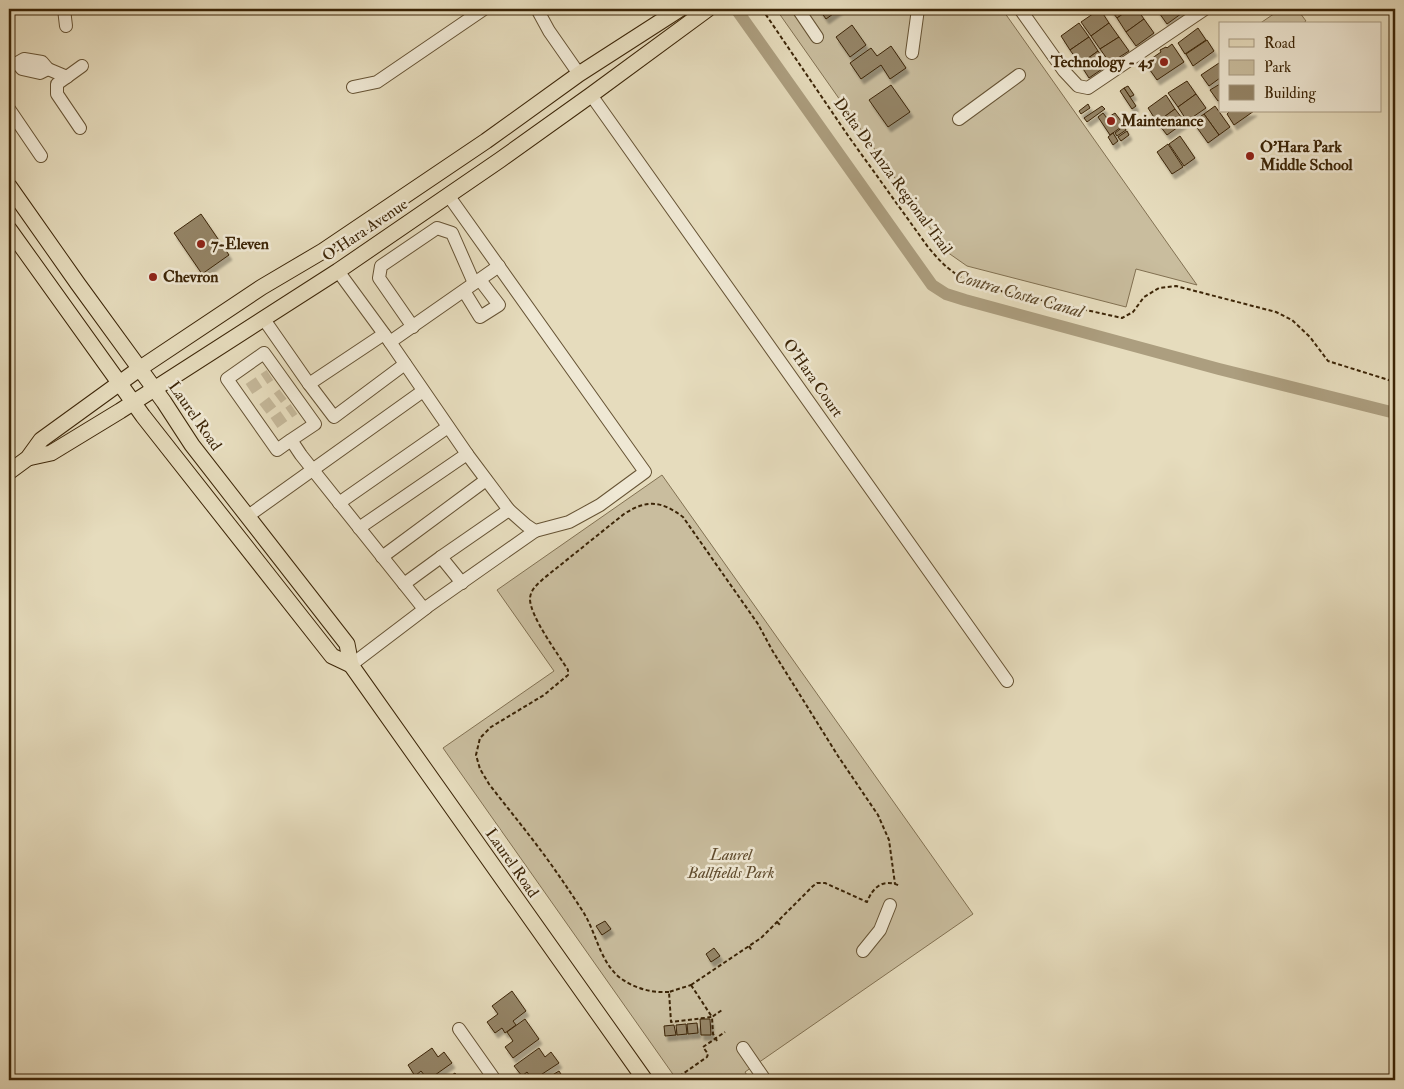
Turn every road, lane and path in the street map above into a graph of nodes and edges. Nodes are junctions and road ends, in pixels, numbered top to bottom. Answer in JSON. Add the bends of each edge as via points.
{"nodes":[{"id":1,"x":64,"y":9,"type":"edge"},
{"id":2,"x":484,"y":9,"type":"edge"},
{"id":3,"x":537,"y":9,"type":"edge"},
{"id":4,"x":680,"y":9,"type":"edge"},
{"id":5,"x":708,"y":9,"type":"edge"},
{"id":6,"x":762,"y":9,"type":"edge"},
{"id":7,"x":798,"y":9,"type":"edge"},
{"id":8,"x":918,"y":9,"type":"edge"},
{"id":9,"x":1020,"y":9,"type":"edge"},
{"id":10,"x":1205,"y":9,"type":"edge"},
{"id":11,"x":66,"y":26,"type":"dead end"},
{"id":12,"x":817,"y":37,"type":"dead end"},
{"id":13,"x":912,"y":53,"type":"dead end"},
{"id":14,"x":13,"y":64,"type":"edge"},
{"id":15,"x":82,"y":66,"type":"dead end"},
{"id":16,"x":579,"y":74,"type":"junction"},
{"id":17,"x":1019,"y":75,"type":"dead end"},
{"id":18,"x":67,"y":77,"type":"junction"},
{"id":19,"x":353,"y":87,"type":"dead end"},
{"id":20,"x":591,"y":95,"type":"junction"},
{"id":21,"x":9,"y":109,"type":"edge"},
{"id":22,"x":959,"y":119,"type":"dead end"},
{"id":23,"x":80,"y":128,"type":"dead end"},
{"id":24,"x":41,"y":156,"type":"dead end"},
{"id":25,"x":9,"y":186,"type":"edge"},
{"id":26,"x":448,"y":195,"type":"junction"},
{"id":27,"x":9,"y":229,"type":"edge"},
{"id":28,"x":499,"y":266,"type":"junction"},
{"id":29,"x":338,"y":271,"type":"junction"},
{"id":30,"x":473,"y":285,"type":"junction"},
{"id":31,"x":263,"y":318,"type":"junction"},
{"id":32,"x":412,"y":326,"type":"junction"},
{"id":33,"x":387,"y":338,"type":"junction"},
{"id":34,"x":405,"y":364,"type":"junction"},
{"id":35,"x":139,"y":369,"type":"junction"},
{"id":36,"x":307,"y":381,"type":"junction"},
{"id":37,"x":1395,"y":382,"type":"edge"},
{"id":38,"x":119,"y":384,"type":"junction"},
{"id":39,"x":154,"y":389,"type":"junction"},
{"id":40,"x":287,"y":391,"type":"junction"},
{"id":41,"x":423,"y":391,"type":"junction"},
{"id":42,"x":133,"y":402,"type":"junction"},
{"id":43,"x":448,"y":427,"type":"junction"},
{"id":44,"x":291,"y":440,"type":"junction"},
{"id":45,"x":467,"y":454,"type":"junction"},
{"id":46,"x":28,"y":458,"type":"junction"},
{"id":47,"x":312,"y":469,"type":"junction"},
{"id":48,"x":9,"y":472,"type":"edge"},
{"id":49,"x":486,"y":480,"type":"junction"},
{"id":50,"x":339,"y":503,"type":"junction"},
{"id":51,"x":509,"y":510,"type":"junction"},
{"id":52,"x":248,"y":516,"type":"junction"},
{"id":53,"x":359,"y":528,"type":"junction"},
{"id":54,"x":535,"y":531,"type":"junction"},
{"id":55,"x":382,"y":557,"type":"junction"},
{"id":56,"x":441,"y":557,"type":"junction"},
{"id":57,"x":462,"y":583,"type":"junction"},
{"id":58,"x":404,"y":584,"type":"junction"},
{"id":59,"x":426,"y":608,"type":"junction"},
{"id":60,"x":351,"y":666,"type":"junction"},
{"id":61,"x":1007,"y":681,"type":"dead end"},
{"id":62,"x":895,"y":884,"type":"junction"},
{"id":63,"x":900,"y":886,"type":"dead end"},
{"id":64,"x":804,"y":895,"type":"junction"},
{"id":65,"x":808,"y":899,"type":"dead end"},
{"id":66,"x":890,"y":905,"type":"dead end"},
{"id":67,"x":777,"y":922,"type":"junction"},
{"id":68,"x":781,"y":926,"type":"dead end"},
{"id":69,"x":749,"y":946,"type":"junction"},
{"id":70,"x":752,"y":951,"type":"dead end"},
{"id":71,"x":863,"y":951,"type":"dead end"},
{"id":72,"x":691,"y":985,"type":"junction"},
{"id":73,"x":669,"y":992,"type":"junction"},
{"id":74,"x":722,"y":1010,"type":"dead end"},
{"id":75,"x":712,"y":1017,"type":"junction"},
{"id":76,"x":459,"y":1029,"type":"dead end"},
{"id":77,"x":725,"y":1032,"type":"dead end"},
{"id":78,"x":716,"y":1040,"type":"junction"},
{"id":79,"x":742,"y":1048,"type":"dead end"},
{"id":80,"x":495,"y":1080,"type":"edge"},
{"id":81,"x":645,"y":1080,"type":"edge"},
{"id":82,"x":674,"y":1080,"type":"edge"},
{"id":83,"x":766,"y":1080,"type":"edge"}],
"edges":[{"from":1,"to":11,"type":"street"},
{"from":2,"to":19,"type":"street","via":[[378,82]]},
{"from":3,"to":16,"type":"street"},
{"from":4,"to":16,"type":"main road","name":"O'Hara Avenue"},
{"from":5,"to":20,"type":"main road","name":"O'Hara Avenue"},
{"from":6,"to":37,"type":"path","name":"Delta De Anza Regional Trail","via":[[922,239],[954,273],[987,288],[1122,318],[1158,288],[1176,286],[1276,312],[1292,320],[1310,337],[1328,362]]},
{"from":7,"to":12,"type":"street"},
{"from":8,"to":13,"type":"street"},
{"from":9,"to":10,"type":"street","via":[[1064,71],[1078,86],[1088,88]]},
{"from":14,"to":18,"type":"street","via":[[24,59],[42,62]]},
{"from":15,"to":18,"type":"street"},
{"from":16,"to":35,"type":"main road","name":"O'Hara Avenue","via":[[323,251],[262,287]]},
{"from":17,"to":22,"type":"street"},
{"from":18,"to":23,"type":"street","via":[[57,84],[56,94]]},
{"from":20,"to":26,"type":"main road","name":"O'Hara Avenue"},
{"from":20,"to":61,"type":"street","name":"O'Hara Court"},
{"from":21,"to":24,"type":"street"},
{"from":25,"to":35,"type":"main road","name":"Laurel Road"},
{"from":26,"to":28,"type":"street"},
{"from":26,"to":29,"type":"main road","name":"O'Hara Avenue"},
{"from":27,"to":38,"type":"main road","name":"Laurel Road"},
{"from":28,"to":30,"type":"street"},
{"from":28,"to":54,"type":"street","via":[[646,472],[600,505],[569,522]]},
{"from":29,"to":31,"type":"main road","name":"O'Hara Avenue"},
{"from":29,"to":33,"type":"street"},
{"from":30,"to":32,"type":"street"},
{"from":30,"to":32,"type":"street","via":[[452,233],[437,228],[381,266],[379,278]]},
{"from":31,"to":36,"type":"street"},
{"from":31,"to":39,"type":"main road","name":"O'Hara Avenue"},
{"from":32,"to":33,"type":"street"},
{"from":33,"to":34,"type":"street"},
{"from":33,"to":36,"type":"street"},
{"from":34,"to":36,"type":"street","via":[[334,417]]},
{"from":34,"to":41,"type":"street"},
{"from":35,"to":38,"type":"main road","name":"O'Hara Avenue"},
{"from":35,"to":39,"type":"main road","name":"Laurel Road"},
{"from":36,"to":40,"type":"street"},
{"from":38,"to":42,"type":"main road","name":"Laurel Road"},
{"from":38,"to":46,"type":"main road","name":"O'Hara Avenue","via":[[41,440]]},
{"from":39,"to":42,"type":"main road","name":"O'Hara Avenue"},
{"from":39,"to":52,"type":"main road","name":"Laurel Road","via":[[192,445]]},
{"from":40,"to":44,"type":"street","via":[[315,424]]},
{"from":40,"to":44,"type":"street","via":[[264,353],[227,379],[244,393],[269,427],[277,450]]},
{"from":41,"to":43,"type":"street"},
{"from":41,"to":47,"type":"street"},
{"from":42,"to":46,"type":"main road","name":"O'Hara Avenue","via":[[51,452]]},
{"from":42,"to":60,"type":"main road","name":"Laurel Road","via":[[332,656]]},
{"from":43,"to":45,"type":"street"},
{"from":43,"to":50,"type":"street"},
{"from":44,"to":47,"type":"street"},
{"from":45,"to":49,"type":"street"},
{"from":45,"to":53,"type":"street"},
{"from":46,"to":48,"type":"main road","name":"O'Hara Avenue"},
{"from":47,"to":50,"type":"street"},
{"from":47,"to":52,"type":"street"},
{"from":49,"to":51,"type":"street"},
{"from":49,"to":55,"type":"street"},
{"from":50,"to":53,"type":"street"},
{"from":51,"to":54,"type":"street"},
{"from":51,"to":56,"type":"street"},
{"from":52,"to":60,"type":"main road","name":"Laurel Road","via":[[347,644]]},
{"from":53,"to":55,"type":"street"},
{"from":54,"to":57,"type":"street"},
{"from":55,"to":58,"type":"street"},
{"from":56,"to":57,"type":"street"},
{"from":56,"to":58,"type":"street"},
{"from":57,"to":59,"type":"street"},
{"from":58,"to":59,"type":"street"},
{"from":59,"to":60,"type":"street"},
{"from":60,"to":81,"type":"main road","name":"Laurel Road"},
{"from":62,"to":63,"type":"path"},
{"from":62,"to":64,"type":"path","via":[[882,884],[875,888],[867,902],[826,883],[817,883]]},
{"from":62,"to":73,"type":"path","via":[[889,840],[878,815],[758,624],[683,517],[672,508],[659,504],[636,506],[533,589],[530,599],[533,614],[568,675],[544,695],[491,727],[480,738],[476,755],[489,784],[553,866],[584,912],[612,969],[643,990]]},
{"from":64,"to":65,"type":"path"},
{"from":64,"to":67,"type":"path"},
{"from":66,"to":71,"type":"street","via":[[880,930]]},
{"from":67,"to":68,"type":"path"},
{"from":67,"to":69,"type":"path"},
{"from":69,"to":70,"type":"path"},
{"from":69,"to":72,"type":"path"},
{"from":72,"to":73,"type":"path"},
{"from":72,"to":75,"type":"path"},
{"from":73,"to":75,"type":"path","via":[[671,1022]]},
{"from":74,"to":75,"type":"path"},
{"from":75,"to":78,"type":"path"},
{"from":76,"to":80,"type":"street"},
{"from":77,"to":78,"type":"path"},
{"from":78,"to":82,"type":"path","via":[[703,1047],[707,1057]]},
{"from":79,"to":83,"type":"street"}]}
